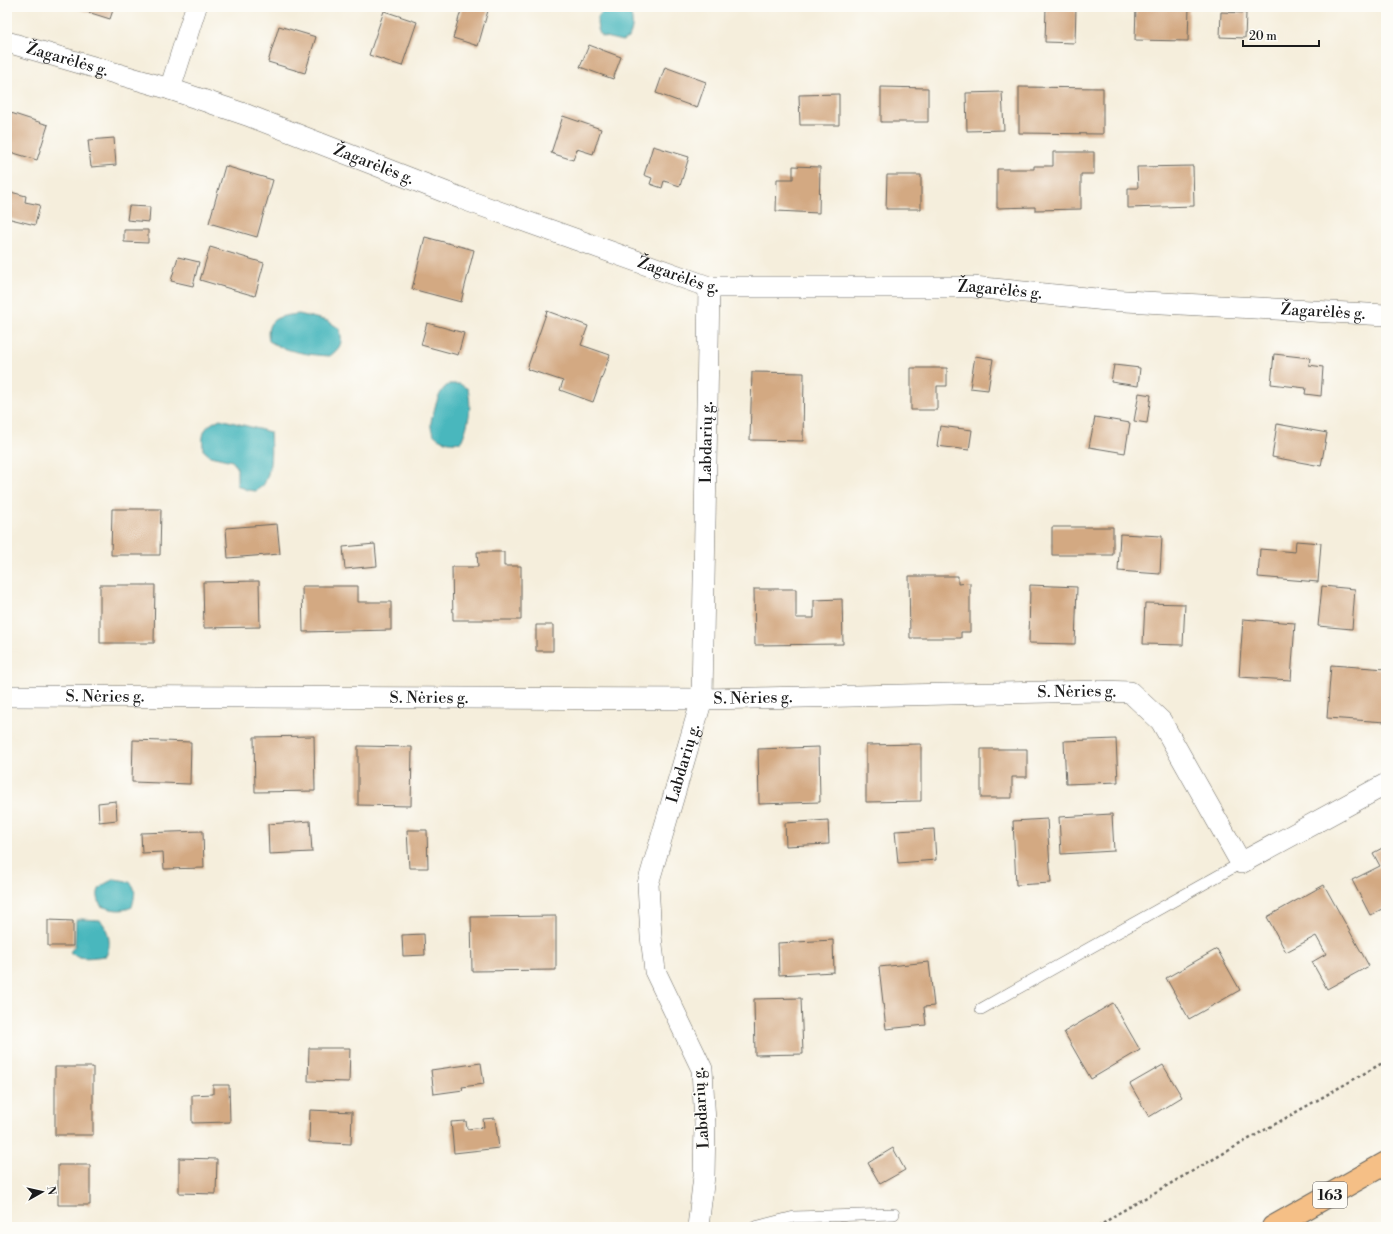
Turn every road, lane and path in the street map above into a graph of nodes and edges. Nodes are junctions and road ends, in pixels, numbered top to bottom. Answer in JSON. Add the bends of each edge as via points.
{"nodes":[{"id":1,"x":196,"y":7,"type":"edge"},
{"id":2,"x":7,"y":42,"type":"edge"},
{"id":3,"x":170,"y":89,"type":"junction"},
{"id":4,"x":709,"y":287,"type":"junction"},
{"id":5,"x":1386,"y":315,"type":"edge"},
{"id":6,"x":7,"y":696,"type":"edge"},
{"id":7,"x":702,"y":699,"type":"junction"},
{"id":8,"x":1386,"y":784,"type":"edge"},
{"id":9,"x":1241,"y":863,"type":"junction"},
{"id":10,"x":981,"y":1009,"type":"dead end"},
{"id":11,"x":1386,"y":1061,"type":"edge"},
{"id":12,"x":1386,"y":1163,"type":"edge"},
{"id":13,"x":894,"y":1214,"type":"dead end"},
{"id":14,"x":698,"y":1227,"type":"edge"},
{"id":15,"x":755,"y":1227,"type":"edge"},
{"id":16,"x":1098,"y":1227,"type":"edge"},
{"id":17,"x":1273,"y":1227,"type":"edge"}],
"edges":[{"from":1,"to":3,"type":"street"},
{"from":2,"to":3,"type":"street","name":"Žagarėlės g."},
{"from":3,"to":4,"type":"street","name":"Žagarėlės g.","via":[[247,115],[463,199]]},
{"from":4,"to":5,"type":"street","name":"Žagarėlės g.","via":[[973,287],[1107,300]]},
{"from":4,"to":7,"type":"street","name":"Labdarių g."},
{"from":6,"to":7,"type":"street","name":"S. Nėries g."},
{"from":7,"to":9,"type":"street","name":"S. Nėries g.","via":[[1130,692],[1161,721]]},
{"from":7,"to":14,"type":"street","name":"Labdarių g.","via":[[648,884],[655,971],[702,1069],[704,1169]]},
{"from":8,"to":9,"type":"street"},
{"from":9,"to":10,"type":"lane"},
{"from":11,"to":16,"type":"path"},
{"from":12,"to":17,"type":"main road","number":"163"},
{"from":13,"to":15,"type":"lane","via":[[794,1217]]}]}
